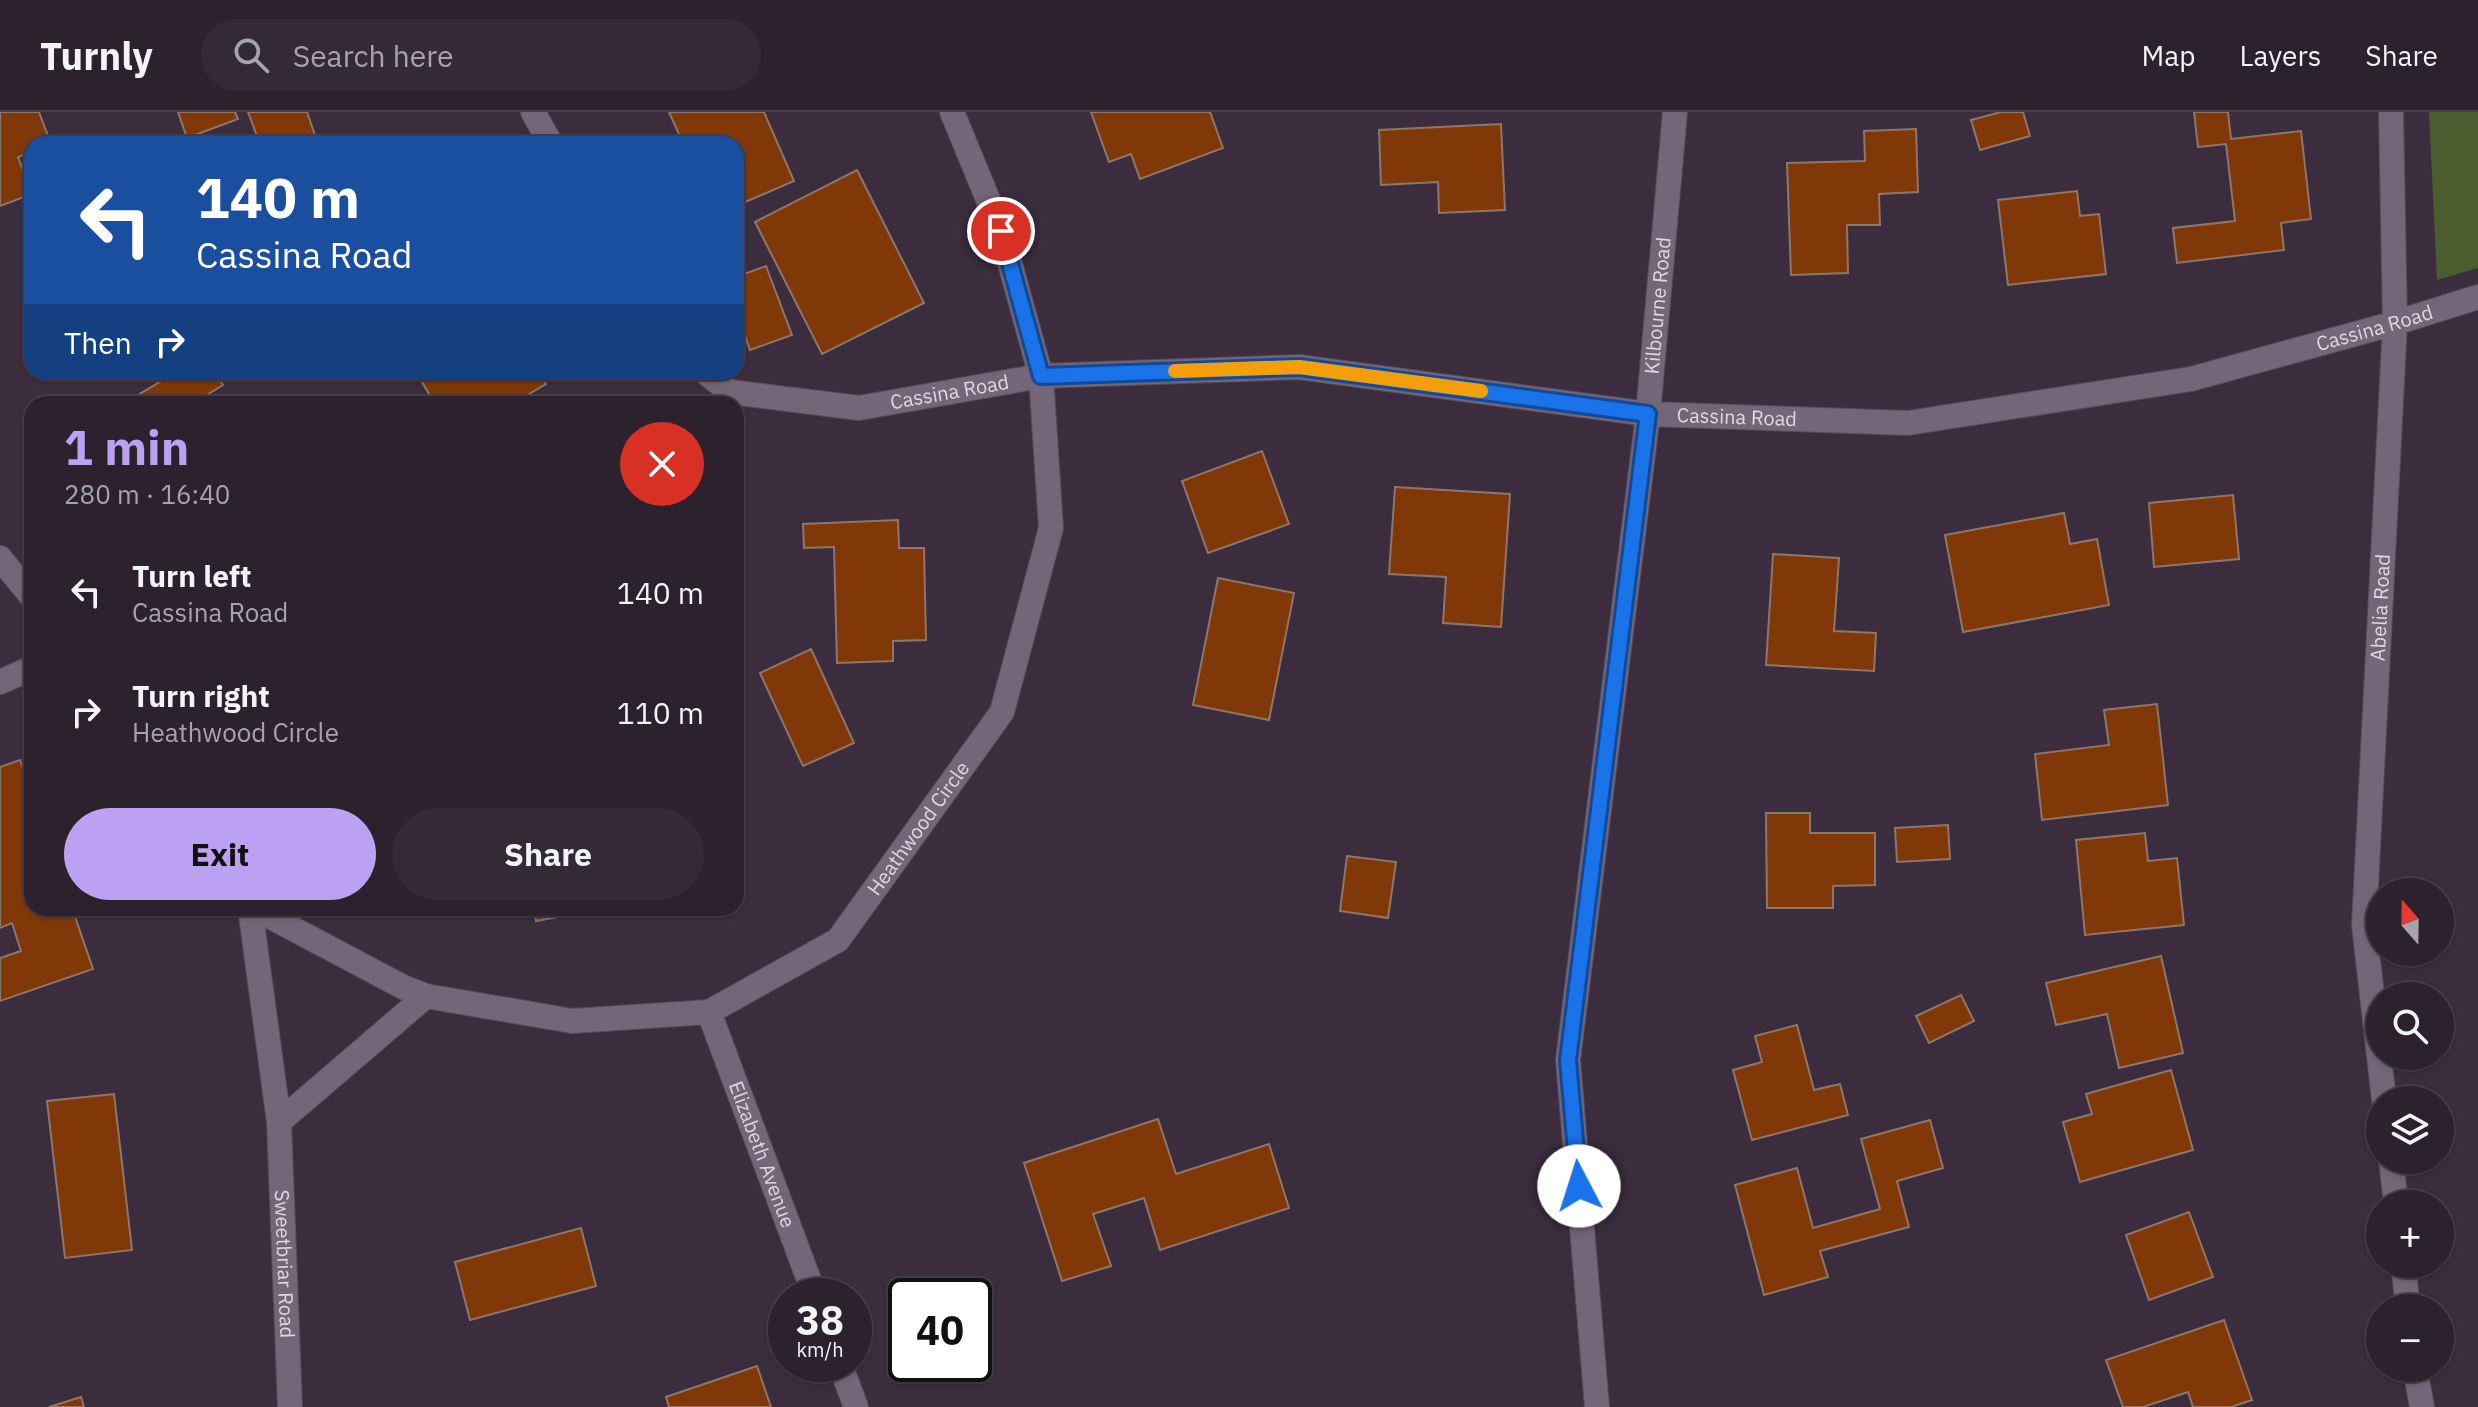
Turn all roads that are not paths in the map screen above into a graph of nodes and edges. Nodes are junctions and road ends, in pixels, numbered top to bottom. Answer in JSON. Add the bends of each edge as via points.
{"nodes":[{"id":1,"x":533,"y":112,"type":"edge"},
{"id":2,"x":952,"y":112,"type":"edge"},
{"id":3,"x":1675,"y":112,"type":"edge"},
{"id":4,"x":2391,"y":112,"type":"edge"},
{"id":5,"x":546,"y":136,"type":"edge"},
{"id":6,"x":2478,"y":297,"type":"edge"},
{"id":7,"x":2395,"y":323,"type":"junction"},
{"id":8,"x":1041,"y":376,"type":"junction"},
{"id":9,"x":715,"y":380,"type":"edge"},
{"id":10,"x":1648,"y":414,"type":"junction"},
{"id":11,"x":0,"y":558,"type":"edge"},
{"id":12,"x":24,"y":587,"type":"edge"},
{"id":13,"x":24,"y":672,"type":"edge"},
{"id":14,"x":0,"y":682,"type":"edge"},
{"id":15,"x":253,"y":916,"type":"edge"},
{"id":16,"x":267,"y":916,"type":"edge"},
{"id":17,"x":426,"y":996,"type":"junction"},
{"id":18,"x":709,"y":1012,"type":"junction"},
{"id":19,"x":2382,"y":1086,"type":"edge"},
{"id":20,"x":279,"y":1122,"type":"junction"},
{"id":21,"x":808,"y":1278,"type":"edge"},
{"id":22,"x":847,"y":1382,"type":"edge"},
{"id":23,"x":2418,"y":1382,"type":"edge"},
{"id":24,"x":290,"y":1407,"type":"edge"},
{"id":25,"x":856,"y":1407,"type":"edge"},
{"id":26,"x":1597,"y":1407,"type":"edge"},
{"id":27,"x":2422,"y":1407,"type":"edge"}],
"edges":[{"from":1,"to":5,"type":"street"},
{"from":2,"to":8,"type":"street","name":"Heathwood Circle","via":[[1001,231]]},
{"from":3,"to":10,"type":"street","name":"Kilbourne Road"},
{"from":4,"to":7,"type":"street","name":"Abelia Road"},
{"from":6,"to":7,"type":"street","name":"Cassina Road"},
{"from":7,"to":10,"type":"street","name":"Cassina Road","via":[[2191,379],[1908,423]]},
{"from":7,"to":19,"type":"street","name":"Abelia Road","via":[[2364,925]]},
{"from":8,"to":9,"type":"street","name":"Cassina Road","via":[[859,408],[730,392]]},
{"from":8,"to":10,"type":"street","name":"Cassina Road","via":[[1299,367]]},
{"from":8,"to":18,"type":"street","name":"Heathwood Circle","via":[[1051,528],[1002,712],[838,940]]},
{"from":10,"to":26,"type":"street","name":"Kilbourne Road","via":[[1568,1060]]},
{"from":11,"to":12,"type":"street"},
{"from":13,"to":14,"type":"street"},
{"from":15,"to":20,"type":"street","name":"Sweetbriar Road"},
{"from":16,"to":17,"type":"street","name":"Heathwood Circle"},
{"from":17,"to":18,"type":"street","name":"Heathwood Circle","via":[[572,1021]]},
{"from":17,"to":20,"type":"street"},
{"from":18,"to":21,"type":"street","name":"Elizabeth Avenue"},
{"from":20,"to":24,"type":"street","name":"Sweetbriar Road"},
{"from":22,"to":25,"type":"street"},
{"from":23,"to":27,"type":"street"}]}
